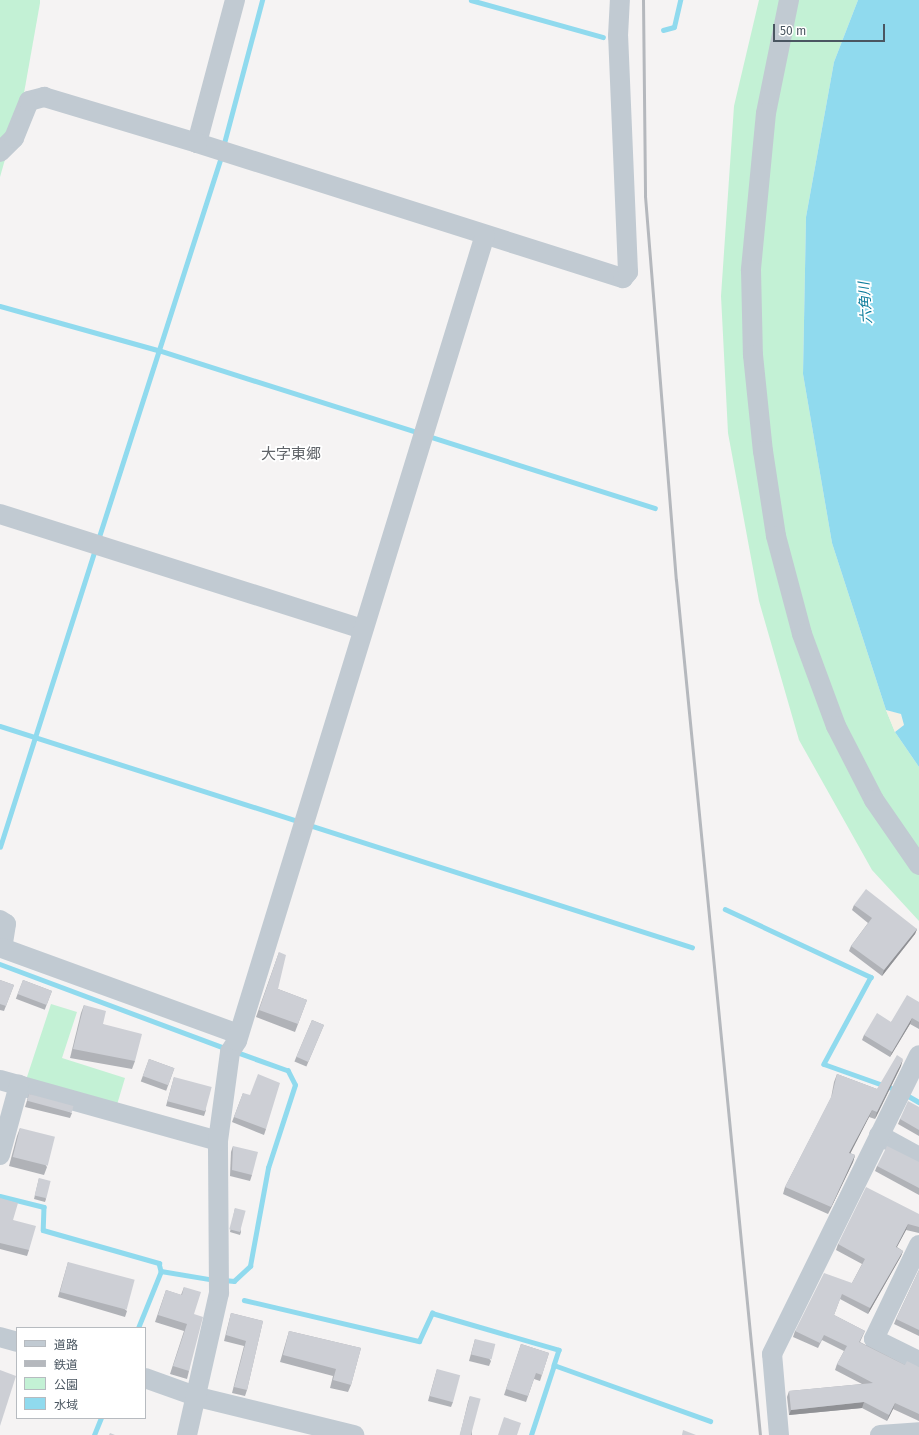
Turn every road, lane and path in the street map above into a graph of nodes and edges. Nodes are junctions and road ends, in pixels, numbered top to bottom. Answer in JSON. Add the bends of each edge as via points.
{"nodes":[{"id":1,"x":235,"y":0,"type":"edge"},
{"id":2,"x":620,"y":0,"type":"edge"},
{"id":3,"x":789,"y":0,"type":"edge"},
{"id":4,"x":202,"y":145,"type":"junction"},
{"id":5,"x":0,"y":152,"type":"edge"},
{"id":6,"x":485,"y":235,"type":"junction"},
{"id":7,"x":0,"y":514,"type":"edge"},
{"id":8,"x":363,"y":630,"type":"junction"},
{"id":9,"x":919,"y":865,"type":"edge"},
{"id":10,"x":0,"y":920,"type":"edge"},
{"id":11,"x":235,"y":1043,"type":"junction"},
{"id":12,"x":919,"y":1056,"type":"edge"},
{"id":13,"x":9,"y":1083,"type":"edge"},
{"id":14,"x":878,"y":1134,"type":"junction"},
{"id":15,"x":218,"y":1141,"type":"junction"},
{"id":16,"x":0,"y":1154,"type":"edge"},
{"id":17,"x":919,"y":1157,"type":"edge"},
{"id":18,"x":919,"y":1246,"type":"edge"},
{"id":19,"x":0,"y":1337,"type":"edge"},
{"id":20,"x":16,"y":1342,"type":"edge"},
{"id":21,"x":919,"y":1361,"type":"edge"},
{"id":22,"x":146,"y":1378,"type":"edge"},
{"id":23,"x":198,"y":1397,"type":"junction"},
{"id":24,"x":919,"y":1432,"type":"edge"},
{"id":25,"x":187,"y":1435,"type":"edge"},
{"id":26,"x":354,"y":1435,"type":"edge"},
{"id":27,"x":779,"y":1435,"type":"edge"},
{"id":28,"x":880,"y":1435,"type":"edge"}],
"edges":[{"from":1,"to":4,"type":"street"},
{"from":2,"to":6,"type":"street","via":[[618,36],[628,272],[622,278]]},
{"from":3,"to":9,"type":"street","via":[[766,113],[751,270],[753,355],[763,450],[778,544],[802,634],[836,726],[874,800]]},
{"from":4,"to":5,"type":"street","via":[[44,97],[29,101],[14,138]]},
{"from":4,"to":6,"type":"street"},
{"from":6,"to":8,"type":"street"},
{"from":7,"to":8,"type":"street"},
{"from":8,"to":11,"type":"street"},
{"from":10,"to":11,"type":"street","via":[[6,924],[2,948]]},
{"from":11,"to":15,"type":"street"},
{"from":12,"to":14,"type":"street"},
{"from":13,"to":15,"type":"street"},
{"from":13,"to":16,"type":"street"},
{"from":14,"to":17,"type":"street"},
{"from":14,"to":27,"type":"street","via":[[772,1354]]},
{"from":15,"to":23,"type":"street","via":[[221,1268],[219,1292]]},
{"from":18,"to":21,"type":"street","via":[[874,1339]]},
{"from":19,"to":20,"type":"street"},
{"from":22,"to":23,"type":"street"},
{"from":23,"to":25,"type":"street"},
{"from":23,"to":26,"type":"street"},
{"from":24,"to":28,"type":"street"}]}
